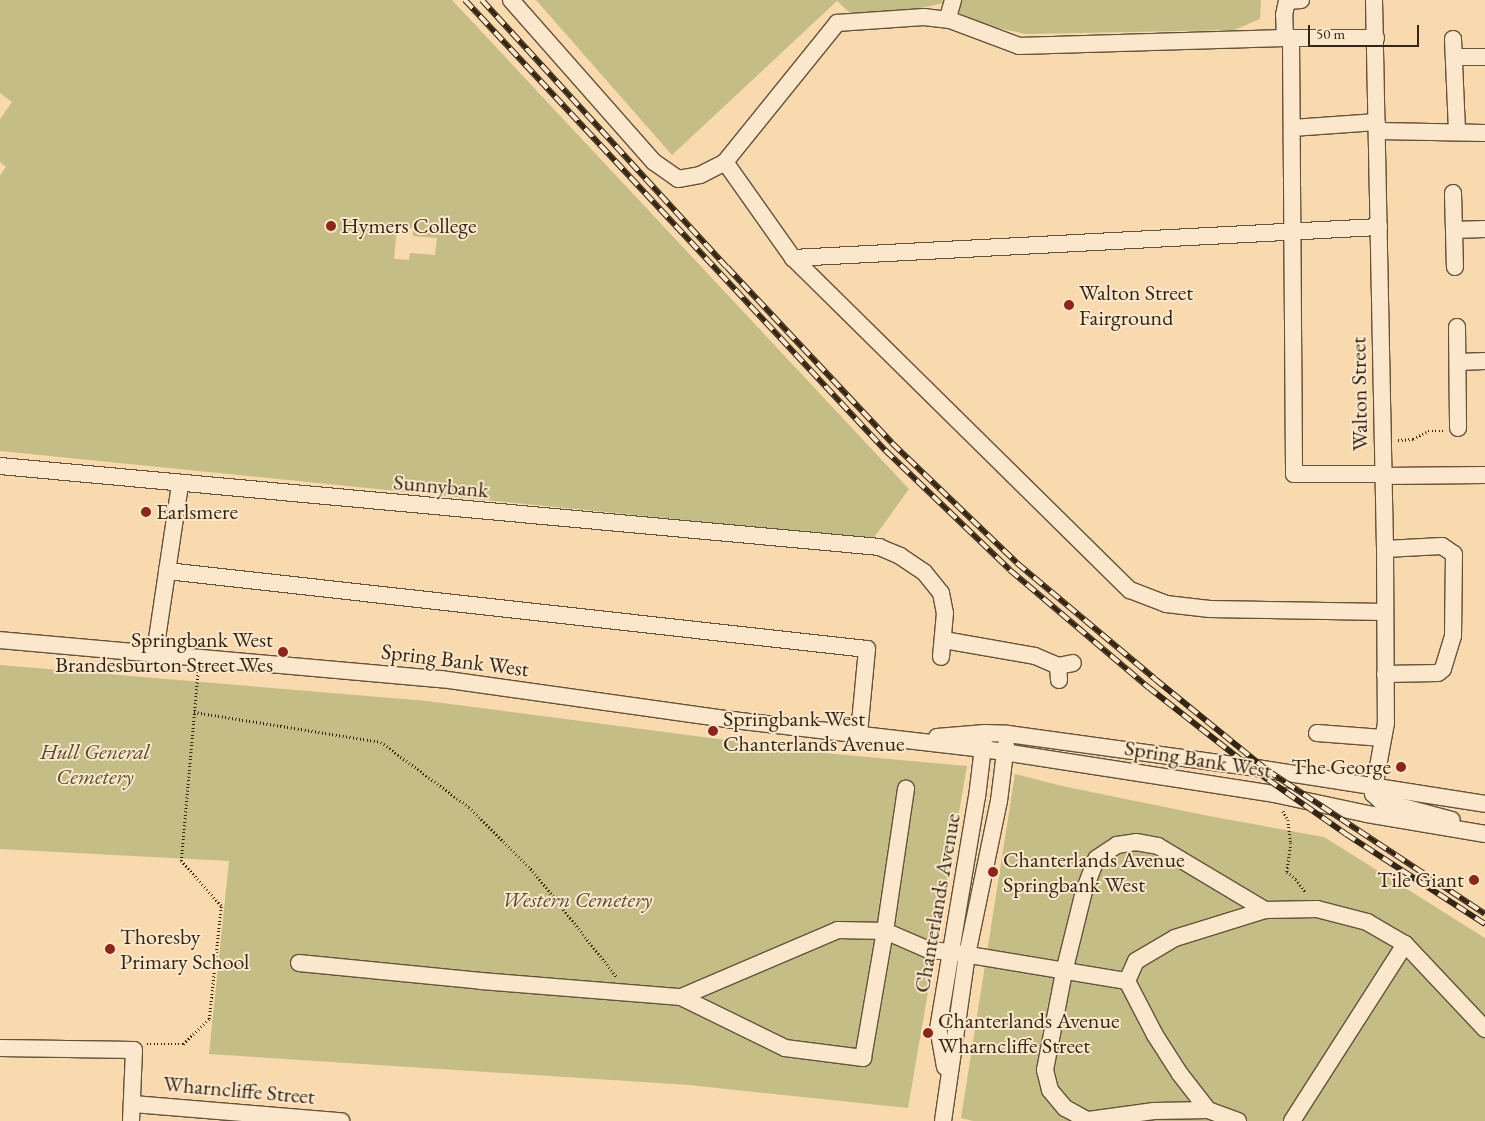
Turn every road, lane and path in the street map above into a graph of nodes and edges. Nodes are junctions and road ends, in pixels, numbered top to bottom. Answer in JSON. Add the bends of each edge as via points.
{"nodes":[{"id":1,"x":511,"y":0,"type":"edge"},
{"id":2,"x":953,"y":0,"type":"edge"},
{"id":3,"x":1301,"y":0,"type":"edge"},
{"id":4,"x":1374,"y":0,"type":"edge"},
{"id":5,"x":950,"y":20,"type":"junction"},
{"id":6,"x":1288,"y":38,"type":"junction"},
{"id":7,"x":1376,"y":38,"type":"junction"},
{"id":8,"x":1454,"y":39,"type":"dead end"},
{"id":9,"x":1455,"y":57,"type":"junction"},
{"id":10,"x":1485,"y":57,"type":"edge"},
{"id":11,"x":1377,"y":126,"type":"junction"},
{"id":12,"x":1292,"y":128,"type":"junction"},
{"id":13,"x":1456,"y":132,"type":"junction"},
{"id":14,"x":1485,"y":133,"type":"edge"},
{"id":15,"x":725,"y":162,"type":"junction"},
{"id":16,"x":1453,"y":193,"type":"dead end"},
{"id":17,"x":1379,"y":227,"type":"junction"},
{"id":18,"x":1485,"y":229,"type":"edge"},
{"id":19,"x":1454,"y":230,"type":"junction"},
{"id":20,"x":1294,"y":231,"type":"junction"},
{"id":21,"x":793,"y":258,"type":"junction"},
{"id":22,"x":1455,"y":267,"type":"dead end"},
{"id":23,"x":1456,"y":327,"type":"dead end"},
{"id":24,"x":1485,"y":361,"type":"edge"},
{"id":25,"x":1458,"y":362,"type":"junction"},
{"id":26,"x":1458,"y":428,"type":"joint"},
{"id":27,"x":1382,"y":442,"type":"junction"},
{"id":28,"x":0,"y":466,"type":"edge"},
{"id":29,"x":1382,"y":475,"type":"junction"},
{"id":30,"x":1485,"y":476,"type":"edge"},
{"id":31,"x":180,"y":484,"type":"junction"},
{"id":32,"x":1385,"y":549,"type":"junction"},
{"id":33,"x":167,"y":571,"type":"junction"},
{"id":34,"x":1385,"y":612,"type":"junction"},
{"id":35,"x":0,"y":640,"type":"edge"},
{"id":36,"x":944,"y":640,"type":"junction"},
{"id":37,"x":155,"y":652,"type":"junction"},
{"id":38,"x":199,"y":656,"type":"junction"},
{"id":39,"x":941,"y":657,"type":"dead end"},
{"id":40,"x":1063,"y":669,"type":"dead end"},
{"id":41,"x":1386,"y":674,"type":"junction"},
{"id":42,"x":194,"y":712,"type":"junction"},
{"id":43,"x":1317,"y":733,"type":"dead end"},
{"id":44,"x":858,"y":734,"type":"junction"},
{"id":45,"x":1008,"y":734,"type":"junction"},
{"id":46,"x":1383,"y":738,"type":"junction"},
{"id":47,"x":984,"y":741,"type":"junction"},
{"id":48,"x":1005,"y":753,"type":"junction"},
{"id":49,"x":1373,"y":787,"type":"junction"},
{"id":50,"x":906,"y":789,"type":"dead end"},
{"id":51,"x":1274,"y":794,"type":"junction"},
{"id":52,"x":1485,"y":804,"type":"edge"},
{"id":53,"x":1485,"y":833,"type":"edge"},
{"id":54,"x":1317,"y":909,"type":"junction"},
{"id":55,"x":1264,"y":910,"type":"junction"},
{"id":56,"x":885,"y":931,"type":"junction"},
{"id":57,"x":1405,"y":944,"type":"junction"},
{"id":58,"x":959,"y":953,"type":"junction"},
{"id":59,"x":300,"y":963,"type":"dead end"},
{"id":60,"x":1064,"y":972,"type":"junction"},
{"id":61,"x":1127,"y":981,"type":"junction"},
{"id":62,"x":630,"y":994,"type":"junction"},
{"id":63,"x":682,"y":997,"type":"junction"},
{"id":64,"x":1485,"y":1029,"type":"edge"},
{"id":65,"x":0,"y":1048,"type":"edge"},
{"id":66,"x":134,"y":1050,"type":"junction"},
{"id":67,"x":132,"y":1104,"type":"junction"},
{"id":68,"x":1208,"y":1110,"type":"junction"},
{"id":69,"x":131,"y":1121,"type":"edge"},
{"id":70,"x":341,"y":1121,"type":"edge"},
{"id":71,"x":943,"y":1121,"type":"edge"},
{"id":72,"x":1238,"y":1121,"type":"edge"},
{"id":73,"x":1292,"y":1121,"type":"edge"}],
"edges":[{"from":1,"to":15,"type":"street","via":[[654,162],[678,179],[700,175]]},
{"from":2,"to":5,"type":"street"},
{"from":3,"to":6,"type":"street","via":[[1286,1],[1284,15]]},
{"from":4,"to":7,"type":"street","name":"Walton Street"},
{"from":5,"to":6,"type":"street","via":[[1019,46]]},
{"from":5,"to":15,"type":"street","via":[[924,17],[838,23]]},
{"from":6,"to":7,"type":"street"},
{"from":6,"to":12,"type":"street"},
{"from":7,"to":11,"type":"street","name":"Walton Street"},
{"from":8,"to":9,"type":"street"},
{"from":9,"to":10,"type":"street"},
{"from":9,"to":13,"type":"street"},
{"from":11,"to":12,"type":"street"},
{"from":11,"to":13,"type":"street"},
{"from":11,"to":17,"type":"street","name":"Walton Street"},
{"from":12,"to":20,"type":"street"},
{"from":13,"to":14,"type":"street"},
{"from":15,"to":21,"type":"street"},
{"from":16,"to":19,"type":"street"},
{"from":17,"to":20,"type":"street"},
{"from":17,"to":27,"type":"street","name":"Walton Street"},
{"from":18,"to":19,"type":"street"},
{"from":19,"to":22,"type":"street"},
{"from":20,"to":21,"type":"street"},
{"from":20,"to":29,"type":"street","via":[[1294,474]]},
{"from":21,"to":34,"type":"street","via":[[1130,590],[1166,604],[1210,608]]},
{"from":23,"to":25,"type":"street"},
{"from":24,"to":25,"type":"street"},
{"from":25,"to":26,"type":"street"},
{"from":26,"to":27,"type":"path","via":[[1428,431],[1413,439]]},
{"from":27,"to":29,"type":"street","name":"Walton Street"},
{"from":28,"to":31,"type":"street","name":"Sunnybank"},
{"from":29,"to":30,"type":"street"},
{"from":29,"to":32,"type":"street","name":"Walton Street"},
{"from":31,"to":33,"type":"street"},
{"from":31,"to":36,"type":"street","name":"Sunnybank","via":[[879,547],[924,572],[941,593],[945,613]]},
{"from":32,"to":34,"type":"street","name":"Walton Street"},
{"from":32,"to":41,"type":"street","via":[[1442,546],[1454,554],[1453,636],[1443,669],[1438,673]]},
{"from":33,"to":37,"type":"street"},
{"from":33,"to":44,"type":"street","via":[[867,648]]},
{"from":34,"to":41,"type":"street","name":"Walton Street"},
{"from":35,"to":37,"type":"street","name":"Spring Bank West"},
{"from":36,"to":39,"type":"street","name":"Sunnybank"},
{"from":36,"to":40,"type":"street","via":[[1035,656]]},
{"from":37,"to":38,"type":"street","name":"Spring Bank West"},
{"from":38,"to":42,"type":"path"},
{"from":38,"to":44,"type":"street","name":"Spring Bank West","via":[[441,679],[732,720]]},
{"from":41,"to":46,"type":"street","name":"Walton Street"},
{"from":42,"to":62,"type":"path","via":[[380,742],[476,814],[533,871]]},
{"from":42,"to":66,"type":"path","via":[[181,861],[221,906],[209,1019],[183,1044],[143,1044]]},
{"from":43,"to":46,"type":"street"},
{"from":44,"to":47,"type":"street","name":"Spring Bank West","via":[[902,739]]},
{"from":45,"to":47,"type":"street","name":"Spring Bank West"},
{"from":45,"to":48,"type":"street","name":"Chanterlands Avenue"},
{"from":45,"to":49,"type":"street","name":"Spring Bank West"},
{"from":46,"to":49,"type":"street","name":"Walton Street"},
{"from":47,"to":48,"type":"street","name":"Spring Bank West"},
{"from":47,"to":58,"type":"street","name":"Chanterlands Avenue"},
{"from":48,"to":51,"type":"street","name":"Spring Bank West"},
{"from":48,"to":58,"type":"street","name":"Chanterlands Avenue","via":[[999,801]]},
{"from":49,"to":52,"type":"street","name":"Spring Bank West"},
{"from":49,"to":53,"type":"street","via":[[1373,794],[1381,801],[1439,815]]},
{"from":50,"to":56,"type":"street"},
{"from":51,"to":53,"type":"street","name":"Spring Bank West","via":[[1368,814]]},
{"from":51,"to":54,"type":"path","via":[[1288,820],[1291,842],[1287,872],[1296,879]]},
{"from":54,"to":55,"type":"street"},
{"from":54,"to":57,"type":"street","via":[[1367,922]]},
{"from":55,"to":60,"type":"street","via":[[1158,846],[1136,842],[1117,845],[1096,859],[1084,890]]},
{"from":55,"to":61,"type":"street","via":[[1175,938],[1136,961]]},
{"from":56,"to":58,"type":"street","via":[[929,950]]},
{"from":56,"to":63,"type":"street","via":[[838,930]]},
{"from":56,"to":63,"type":"street","via":[[863,1058],[784,1048]]},
{"from":57,"to":64,"type":"street"},
{"from":57,"to":73,"type":"street"},
{"from":58,"to":60,"type":"street"},
{"from":58,"to":71,"type":"street","name":"Chanterlands Avenue","via":[[938,1028],[948,1080]]},
{"from":59,"to":62,"type":"street"},
{"from":60,"to":61,"type":"street"},
{"from":60,"to":68,"type":"street","via":[[1045,1070],[1050,1090],[1065,1108],[1087,1120],[1154,1111]]},
{"from":61,"to":68,"type":"street","via":[[1155,1035]]},
{"from":62,"to":63,"type":"street"},
{"from":65,"to":66,"type":"street"},
{"from":66,"to":67,"type":"street"},
{"from":67,"to":69,"type":"street"},
{"from":67,"to":70,"type":"street","name":"Wharncliffe Street"},
{"from":68,"to":72,"type":"street"}]}
